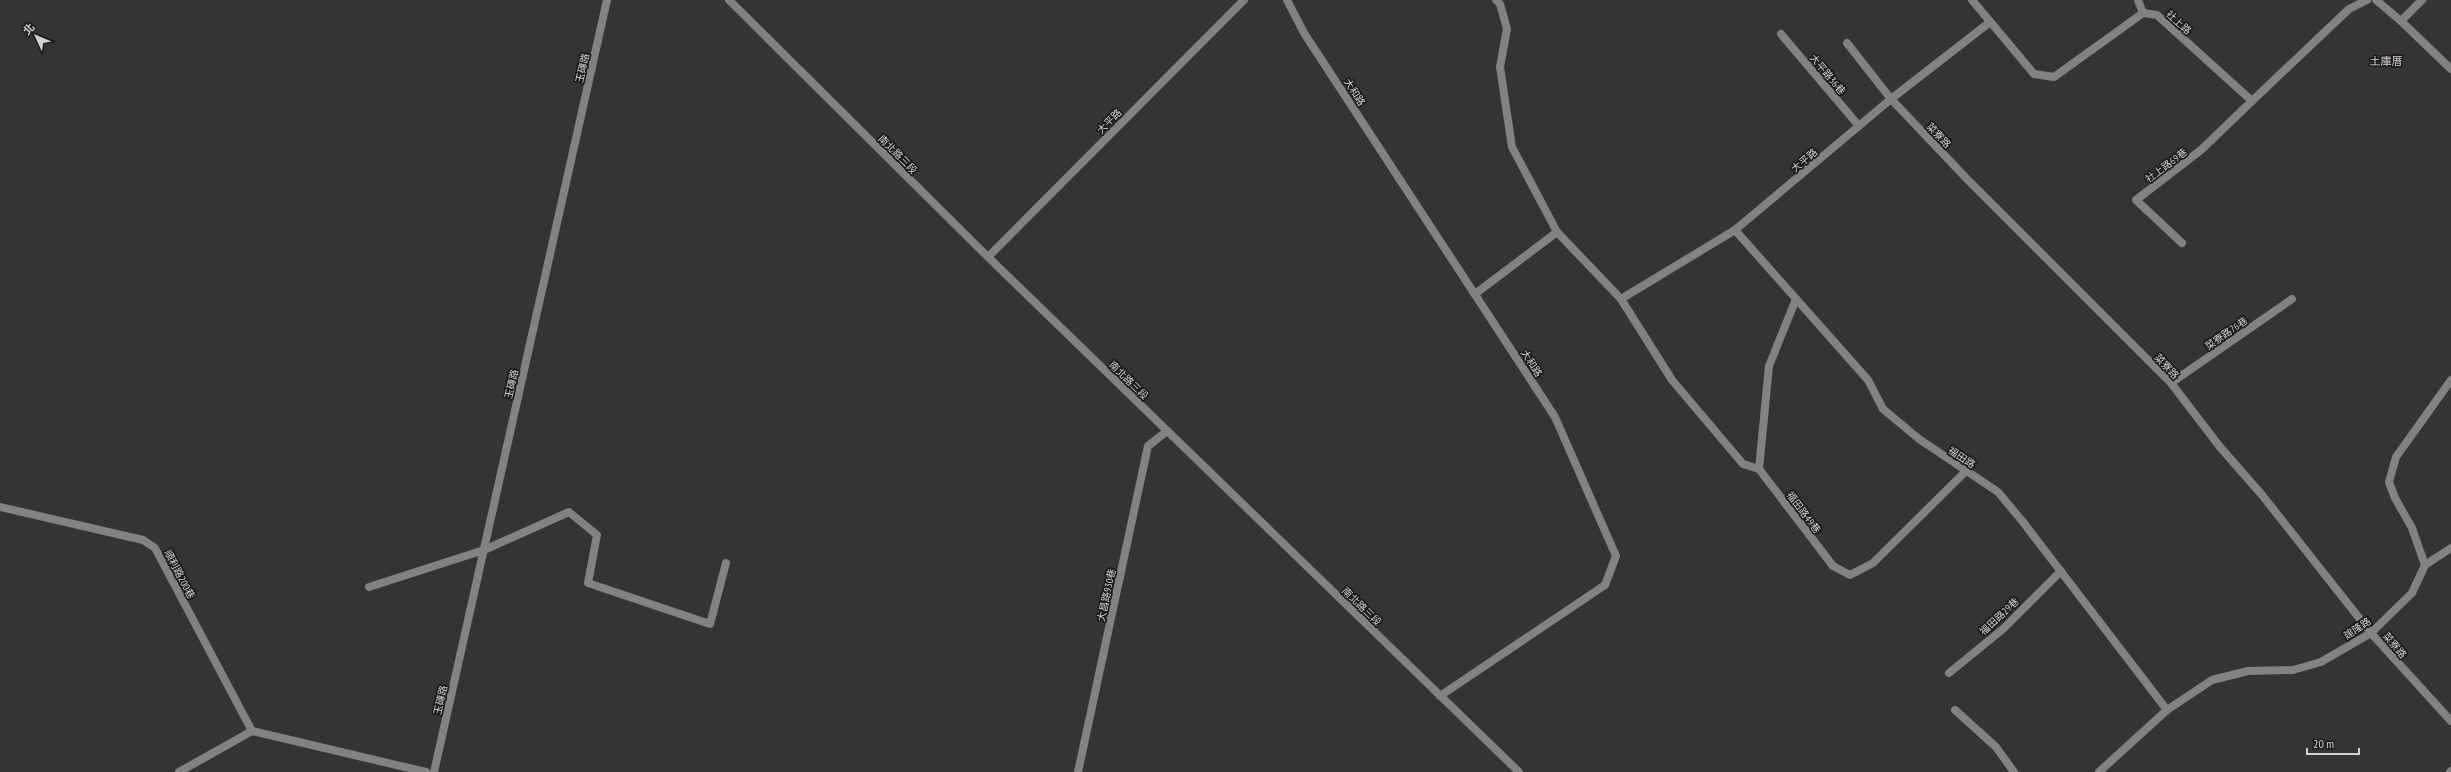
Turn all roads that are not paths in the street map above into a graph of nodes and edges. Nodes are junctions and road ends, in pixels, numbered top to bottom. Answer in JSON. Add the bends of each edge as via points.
{"nodes":[{"id":1,"x":607,"y":0,"type":"edge"},
{"id":2,"x":729,"y":0,"type":"edge"},
{"id":3,"x":1244,"y":0,"type":"edge"},
{"id":4,"x":1287,"y":0,"type":"edge"},
{"id":5,"x":1496,"y":0,"type":"edge"},
{"id":6,"x":1972,"y":0,"type":"edge"},
{"id":7,"x":2138,"y":0,"type":"edge"},
{"id":8,"x":2367,"y":0,"type":"edge"},
{"id":9,"x":2376,"y":0,"type":"edge"},
{"id":10,"x":2422,"y":0,"type":"edge"},
{"id":11,"x":2143,"y":13,"type":"junction"},
{"id":12,"x":2401,"y":21,"type":"junction"},
{"id":13,"x":1990,"y":22,"type":"junction"},
{"id":14,"x":1781,"y":34,"type":"dead end"},
{"id":15,"x":1848,"y":43,"type":"dead end"},
{"id":16,"x":2451,"y":69,"type":"edge"},
{"id":17,"x":1891,"y":99,"type":"junction"},
{"id":18,"x":2252,"y":101,"type":"junction"},
{"id":19,"x":1859,"y":126,"type":"junction"},
{"id":20,"x":1735,"y":230,"type":"junction"},
{"id":21,"x":1558,"y":232,"type":"junction"},
{"id":22,"x":2182,"y":243,"type":"dead end"},
{"id":23,"x":988,"y":257,"type":"junction"},
{"id":24,"x":1475,"y":294,"type":"junction"},
{"id":25,"x":1621,"y":299,"type":"junction"},
{"id":26,"x":1796,"y":299,"type":"junction"},
{"id":27,"x":2292,"y":299,"type":"dead end"},
{"id":28,"x":2451,"y":380,"type":"edge"},
{"id":29,"x":2171,"y":383,"type":"junction"},
{"id":30,"x":1167,"y":431,"type":"junction"},
{"id":31,"x":1758,"y":468,"type":"junction"},
{"id":32,"x":1966,"y":471,"type":"junction"},
{"id":33,"x":0,"y":507,"type":"edge"},
{"id":34,"x":2451,"y":548,"type":"edge"},
{"id":35,"x":484,"y":550,"type":"junction"},
{"id":36,"x":726,"y":563,"type":"dead end"},
{"id":37,"x":2425,"y":565,"type":"junction"},
{"id":38,"x":2061,"y":571,"type":"junction"},
{"id":39,"x":369,"y":587,"type":"dead end"},
{"id":40,"x":2371,"y":633,"type":"junction"},
{"id":41,"x":1949,"y":673,"type":"dead end"},
{"id":42,"x":1440,"y":696,"type":"junction"},
{"id":43,"x":1954,"y":710,"type":"dead end"},
{"id":44,"x":2167,"y":710,"type":"junction"},
{"id":45,"x":2451,"y":721,"type":"edge"},
{"id":46,"x":252,"y":730,"type":"junction"},
{"id":47,"x":179,"y":772,"type":"edge"},
{"id":48,"x":426,"y":772,"type":"edge"},
{"id":49,"x":434,"y":772,"type":"edge"},
{"id":50,"x":1078,"y":772,"type":"edge"},
{"id":51,"x":1519,"y":772,"type":"edge"},
{"id":52,"x":2014,"y":772,"type":"edge"},
{"id":53,"x":2099,"y":772,"type":"edge"}],
"edges":[{"from":1,"to":35,"type":"street","name":"玉磚路"},
{"from":2,"to":23,"type":"street","name":"南北路三段"},
{"from":3,"to":23,"type":"street","name":"大平路"},
{"from":4,"to":24,"type":"street","name":"大和路","via":[[1304,33]]},
{"from":5,"to":21,"type":"street","via":[[1500,4],[1507,29],[1500,67],[1512,147]]},
{"from":6,"to":13,"type":"street"},
{"from":7,"to":11,"type":"street"},
{"from":8,"to":18,"type":"street","via":[[2349,9]]},
{"from":9,"to":12,"type":"street"},
{"from":10,"to":12,"type":"street"},
{"from":11,"to":13,"type":"street","via":[[2054,77],[2034,74]]},
{"from":11,"to":18,"type":"street","name":"社上路","via":[[2157,15]]},
{"from":12,"to":16,"type":"street"},
{"from":13,"to":17,"type":"street","name":"大平路"},
{"from":14,"to":19,"type":"street","name":"大平路36巷"},
{"from":15,"to":17,"type":"street","name":"菜寮路"},
{"from":17,"to":19,"type":"street","name":"大平路"},
{"from":17,"to":29,"type":"street","name":"菜寮路"},
{"from":18,"to":22,"type":"street","name":"社上路69巷","via":[[2201,150],[2136,200]]},
{"from":19,"to":20,"type":"street","name":"大平路"},
{"from":20,"to":25,"type":"street","name":"大平路"},
{"from":20,"to":26,"type":"street","name":"福田路"},
{"from":21,"to":24,"type":"street"},
{"from":21,"to":25,"type":"street"},
{"from":23,"to":30,"type":"street","name":"南北路三段"},
{"from":24,"to":42,"type":"street","name":"大和路","via":[[1555,417],[1616,556],[1605,585]]},
{"from":25,"to":31,"type":"street","via":[[1672,380],[1743,464]]},
{"from":26,"to":31,"type":"street","via":[[1769,366]]},
{"from":26,"to":32,"type":"street","name":"福田路","via":[[1868,380],[1884,409],[1919,440]]},
{"from":27,"to":29,"type":"street","name":"菜寮路76巷"},
{"from":28,"to":37,"type":"street","via":[[2396,457],[2390,482],[2395,498],[2412,528]]},
{"from":29,"to":40,"type":"street","name":"菜寮路"},
{"from":30,"to":42,"type":"street","name":"南北路三段"},
{"from":30,"to":50,"type":"street","name":"大昌路930巷","via":[[1148,446]]},
{"from":31,"to":32,"type":"street","name":"福田路49巷","via":[[1832,566],[1850,575],[1873,563]]},
{"from":32,"to":38,"type":"street","name":"福田路","via":[[1998,492]]},
{"from":33,"to":46,"type":"street","name":"順利路200巷","via":[[143,540],[155,548]]},
{"from":34,"to":37,"type":"street"},
{"from":35,"to":36,"type":"street","via":[[569,512],[597,535],[588,583],[710,624]]},
{"from":35,"to":39,"type":"street"},
{"from":35,"to":49,"type":"street","name":"玉磚路"},
{"from":37,"to":40,"type":"street","name":"建隆路","via":[[2412,593]]},
{"from":38,"to":41,"type":"street","name":"福田路29巷","via":[[2003,629]]},
{"from":38,"to":44,"type":"street","name":"福田路"},
{"from":40,"to":44,"type":"street","name":"建隆路","via":[[2321,662],[2293,670],[2248,671],[2212,680]]},
{"from":40,"to":45,"type":"street","name":"菜寮路"},
{"from":42,"to":51,"type":"street","name":"南北路三段"},
{"from":43,"to":52,"type":"street","via":[[1996,747]]},
{"from":44,"to":53,"type":"street","name":"建隆路"},
{"from":46,"to":47,"type":"street"},
{"from":46,"to":48,"type":"street"}]}
